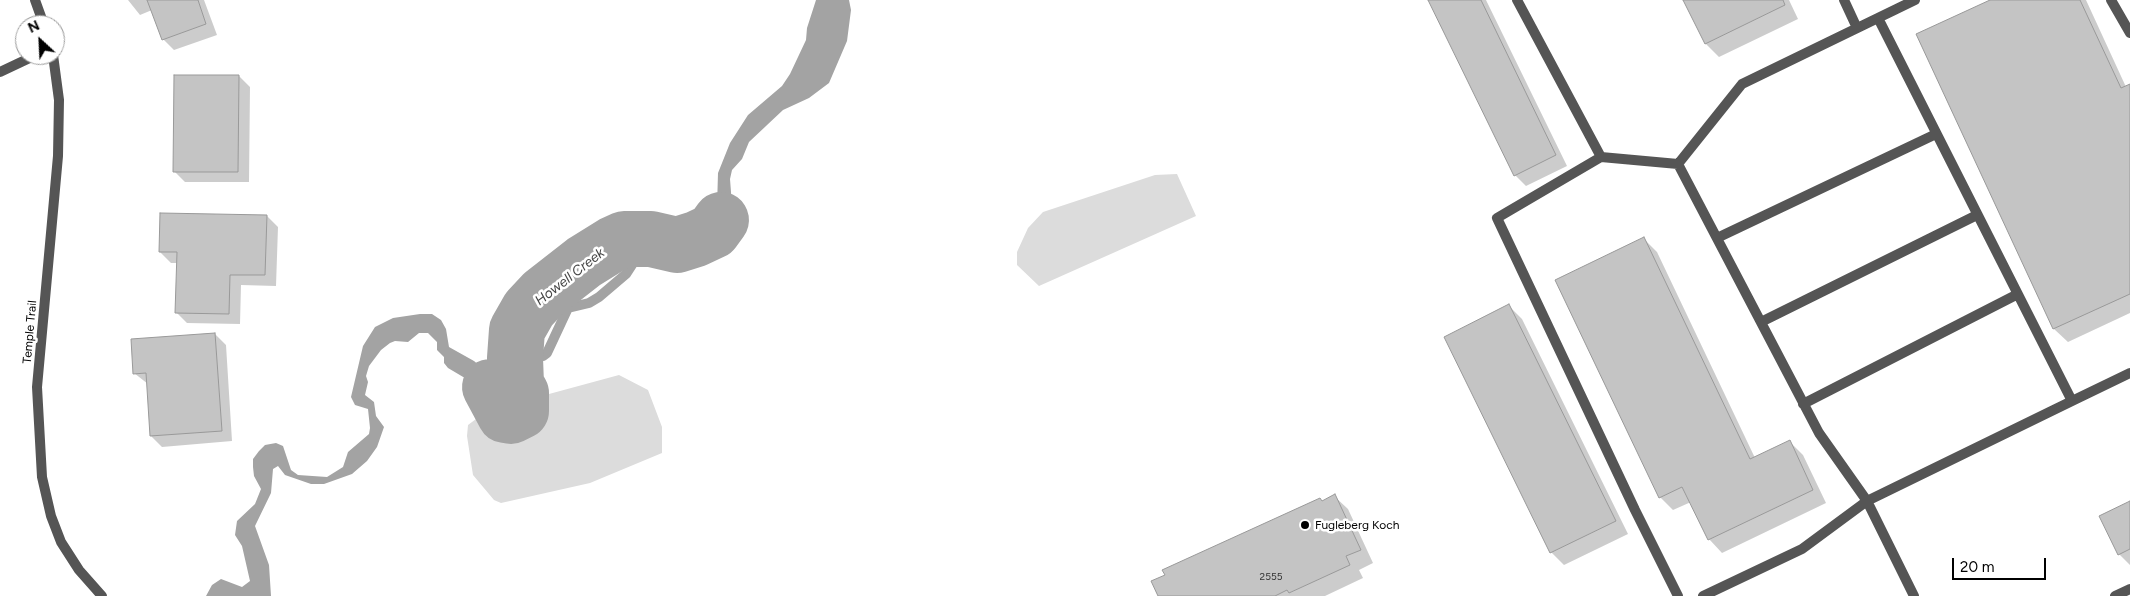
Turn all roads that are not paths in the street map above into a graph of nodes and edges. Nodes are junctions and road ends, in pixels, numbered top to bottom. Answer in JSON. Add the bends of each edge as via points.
{"nodes":[{"id":1,"x":35,"y":0,"type":"edge"},
{"id":2,"x":1517,"y":0,"type":"edge"},
{"id":3,"x":1844,"y":0,"type":"edge"},
{"id":4,"x":1915,"y":0,"type":"edge"},
{"id":5,"x":2111,"y":0,"type":"edge"},
{"id":6,"x":40,"y":15,"type":"edge"},
{"id":7,"x":1878,"y":18,"type":"junction"},
{"id":8,"x":1858,"y":28,"type":"junction"},
{"id":9,"x":2130,"y":33,"type":"edge"},
{"id":10,"x":15,"y":65,"type":"edge"},
{"id":11,"x":54,"y":65,"type":"edge"},
{"id":12,"x":0,"y":72,"type":"edge"},
{"id":13,"x":1936,"y":134,"type":"junction"},
{"id":14,"x":1601,"y":157,"type":"junction"},
{"id":15,"x":1678,"y":164,"type":"junction"},
{"id":16,"x":1977,"y":215,"type":"junction"},
{"id":17,"x":1717,"y":238,"type":"junction"},
{"id":18,"x":2016,"y":295,"type":"junction"},
{"id":19,"x":1761,"y":322,"type":"junction"},
{"id":20,"x":2130,"y":373,"type":"edge"},
{"id":21,"x":2072,"y":401,"type":"junction"},
{"id":22,"x":1803,"y":404,"type":"junction"},
{"id":23,"x":1867,"y":501,"type":"junction"},
{"id":24,"x":2130,"y":589,"type":"edge"},
{"id":25,"x":102,"y":596,"type":"edge"},
{"id":26,"x":1678,"y":596,"type":"edge"},
{"id":27,"x":1703,"y":596,"type":"edge"},
{"id":28,"x":1914,"y":596,"type":"edge"},
{"id":29,"x":2115,"y":596,"type":"edge"}],
"edges":[{"from":1,"to":6,"type":"street"},
{"from":2,"to":14,"type":"street"},
{"from":3,"to":8,"type":"street"},
{"from":4,"to":7,"type":"street"},
{"from":5,"to":9,"type":"street"},
{"from":7,"to":8,"type":"street"},
{"from":7,"to":13,"type":"street"},
{"from":8,"to":15,"type":"street","via":[[1742,84]]},
{"from":10,"to":12,"type":"street"},
{"from":11,"to":25,"type":"street","name":"Temple Trail","via":[[59,100],[58,156],[37,387],[42,477],[61,542],[79,570]]},
{"from":13,"to":16,"type":"street"},
{"from":13,"to":17,"type":"street"},
{"from":14,"to":15,"type":"street"},
{"from":14,"to":26,"type":"street","via":[[1497,218]]},
{"from":15,"to":17,"type":"street"},
{"from":16,"to":18,"type":"street"},
{"from":16,"to":19,"type":"street"},
{"from":17,"to":19,"type":"street"},
{"from":18,"to":21,"type":"street"},
{"from":18,"to":22,"type":"street"},
{"from":19,"to":22,"type":"street"},
{"from":20,"to":21,"type":"street"},
{"from":21,"to":23,"type":"street"},
{"from":22,"to":23,"type":"street","via":[[1819,433]]},
{"from":23,"to":27,"type":"street","via":[[1802,549]]},
{"from":23,"to":28,"type":"street"},
{"from":24,"to":29,"type":"street"}]}
